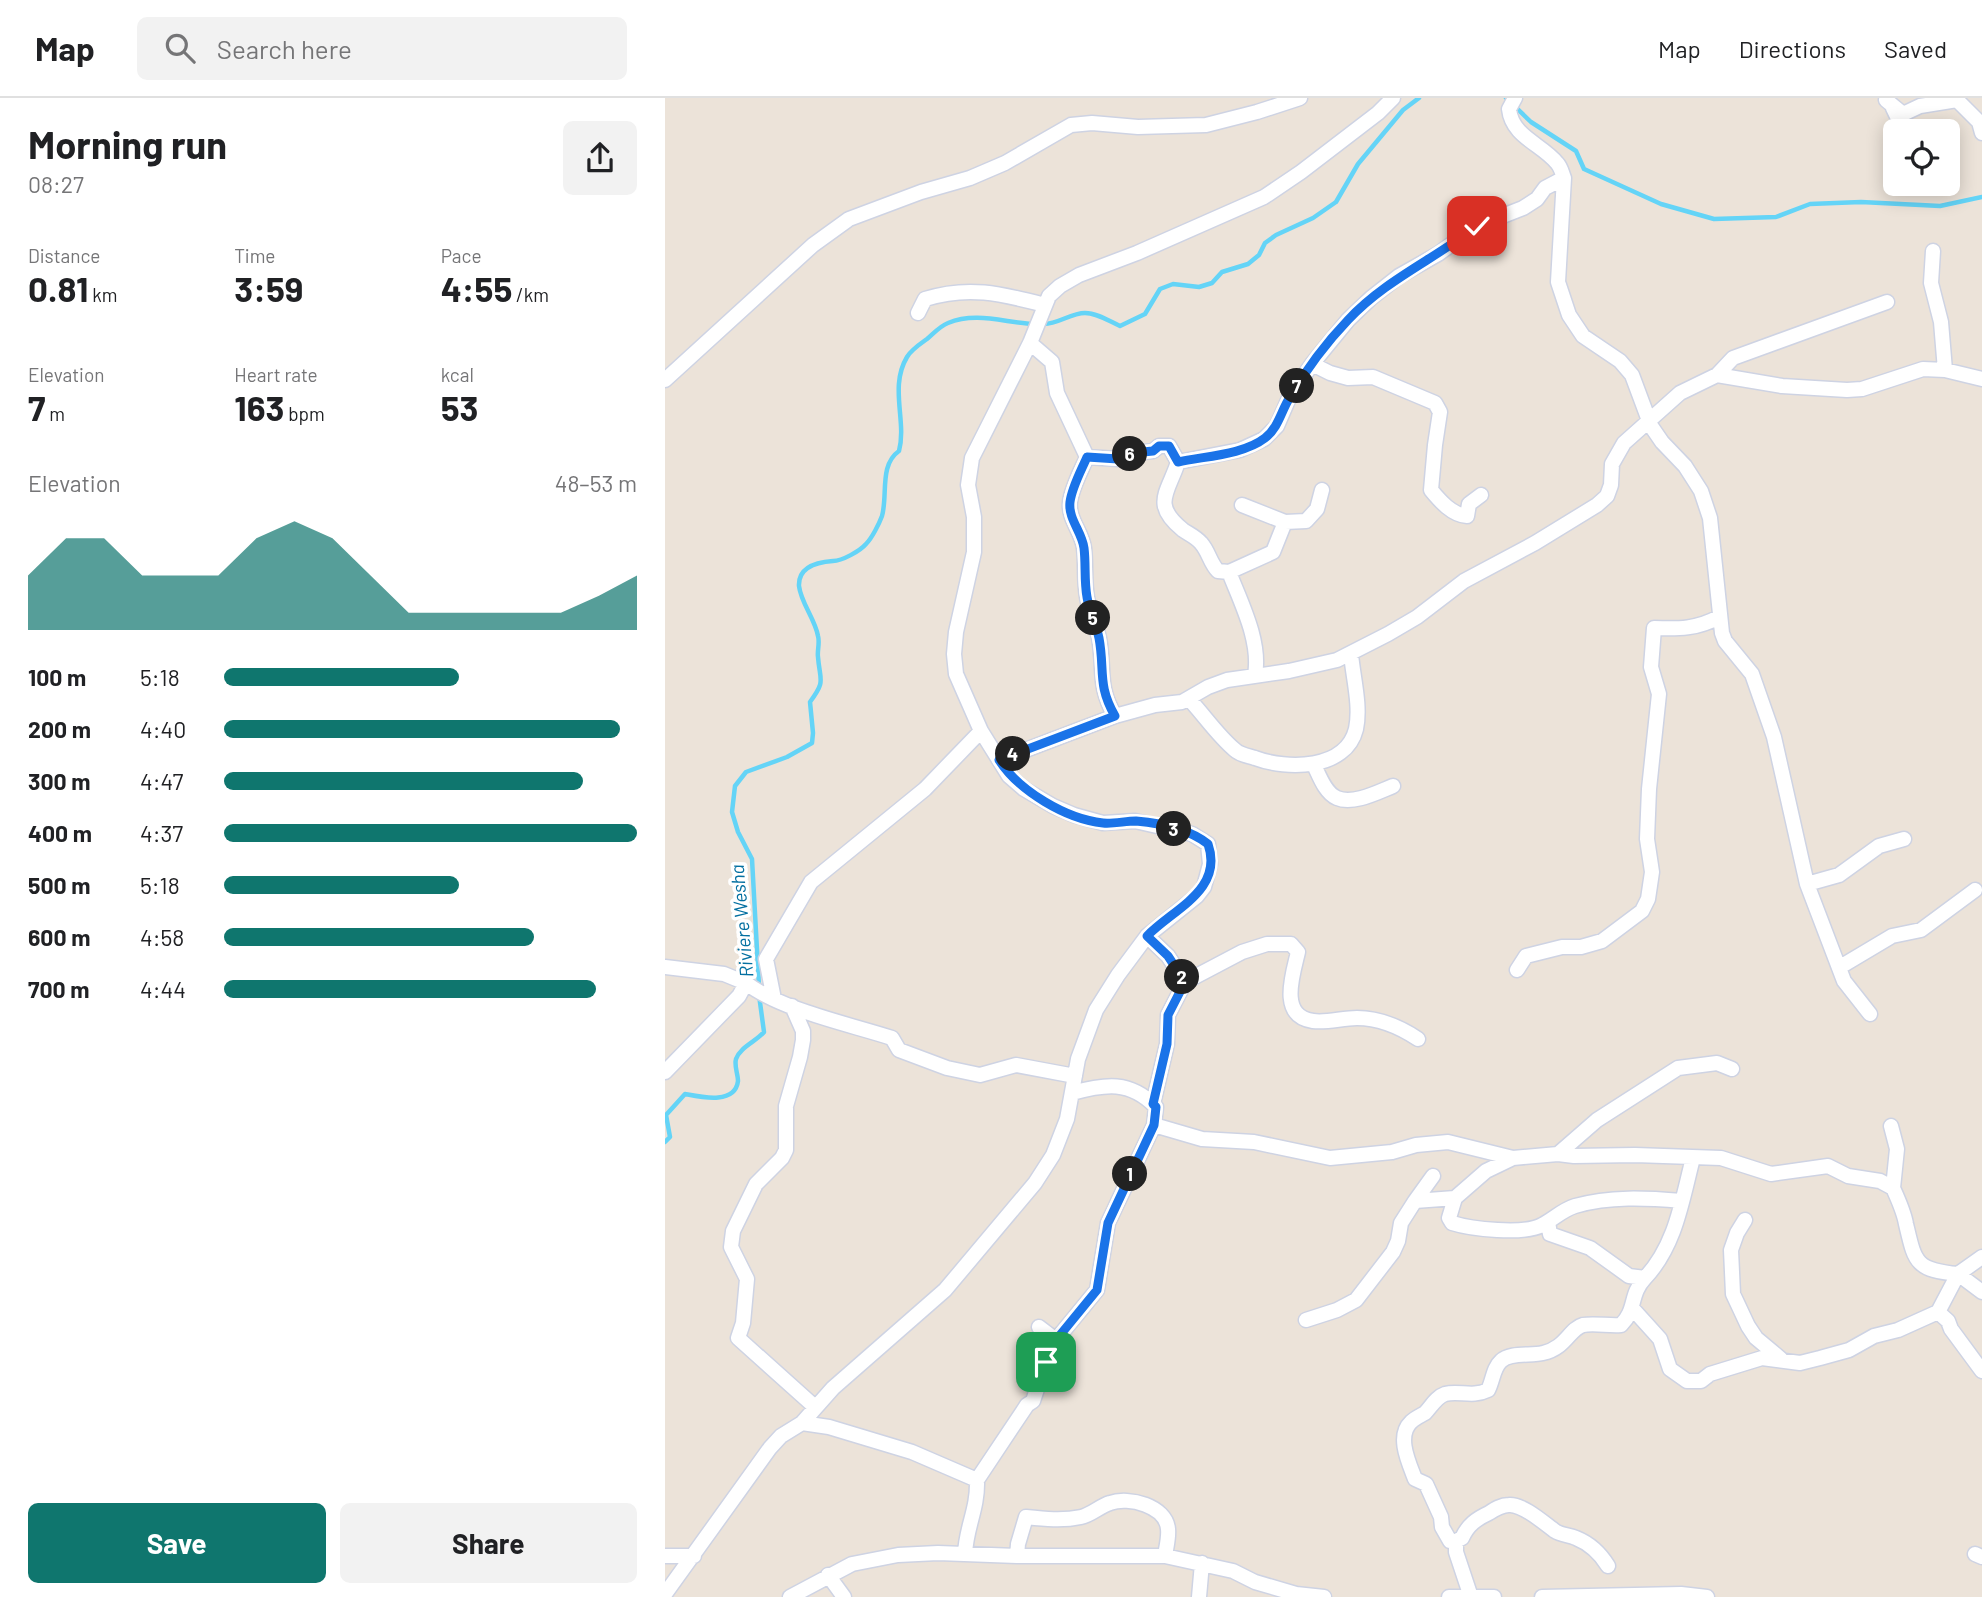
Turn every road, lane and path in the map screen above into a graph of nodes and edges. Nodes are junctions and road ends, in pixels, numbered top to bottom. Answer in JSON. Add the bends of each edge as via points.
{"nodes":[{"id":1,"x":1300,"y":98,"type":"edge"},
{"id":2,"x":1394,"y":98,"type":"edge"},
{"id":3,"x":1957,"y":99,"type":"edge"},
{"id":4,"x":1513,"y":103,"type":"edge"},
{"id":5,"x":1898,"y":119,"type":"edge"},
{"id":6,"x":1982,"y":133,"type":"edge"},
{"id":7,"x":1564,"y":178,"type":"junction"},
{"id":8,"x":1933,"y":251,"type":"dead end"},
{"id":9,"x":1888,"y":302,"type":"dead end"},
{"id":10,"x":1043,"y":309,"type":"junction"},
{"id":11,"x":918,"y":313,"type":"dead end"},
{"id":12,"x":1033,"y":337,"type":"junction"},
{"id":13,"x":1312,"y":364,"type":"junction"},
{"id":14,"x":1945,"y":370,"type":"junction"},
{"id":15,"x":1717,"y":375,"type":"junction"},
{"id":16,"x":1982,"y":379,"type":"edge"},
{"id":17,"x":665,"y":380,"type":"edge"},
{"id":18,"x":1649,"y":422,"type":"junction"},
{"id":19,"x":1087,"y":457,"type":"junction"},
{"id":20,"x":1178,"y":462,"type":"junction"},
{"id":21,"x":1322,"y":489,"type":"dead end"},
{"id":22,"x":1481,"y":495,"type":"dead end"},
{"id":23,"x":1242,"y":505,"type":"dead end"},
{"id":24,"x":1285,"y":522,"type":"junction"},
{"id":25,"x":1229,"y":572,"type":"junction"},
{"id":26,"x":1719,"y":617,"type":"junction"},
{"id":27,"x":1350,"y":654,"type":"junction"},
{"id":28,"x":1255,"y":675,"type":"junction"},
{"id":29,"x":1189,"y":699,"type":"junction"},
{"id":30,"x":1115,"y":716,"type":"junction"},
{"id":31,"x":981,"y":731,"type":"junction"},
{"id":32,"x":999,"y":760,"type":"junction"},
{"id":33,"x":1314,"y":765,"type":"junction"},
{"id":34,"x":1393,"y":786,"type":"dead end"},
{"id":35,"x":1904,"y":839,"type":"dead end"},
{"id":36,"x":1807,"y":884,"type":"junction"},
{"id":37,"x":1975,"y":890,"type":"dead end"},
{"id":38,"x":1147,"y":936,"type":"junction"},
{"id":39,"x":665,"y":967,"type":"edge"},
{"id":40,"x":1840,"y":967,"type":"junction"},
{"id":41,"x":1517,"y":970,"type":"dead end"},
{"id":42,"x":1185,"y":982,"type":"junction"},
{"id":43,"x":746,"y":983,"type":"junction"},
{"id":44,"x":774,"y":999,"type":"junction"},
{"id":45,"x":792,"y":1006,"type":"junction"},
{"id":46,"x":1870,"y":1014,"type":"dead end"},
{"id":47,"x":1418,"y":1039,"type":"dead end"},
{"id":48,"x":1733,"y":1069,"type":"dead end"},
{"id":49,"x":665,"y":1072,"type":"edge"},
{"id":50,"x":1075,"y":1076,"type":"junction"},
{"id":51,"x":1072,"y":1093,"type":"junction"},
{"id":52,"x":1153,"y":1104,"type":"junction"},
{"id":53,"x":1154,"y":1125,"type":"junction"},
{"id":54,"x":1891,"y":1126,"type":"dead end"},
{"id":55,"x":1558,"y":1154,"type":"junction"},
{"id":56,"x":1693,"y":1157,"type":"junction"},
{"id":57,"x":1513,"y":1158,"type":"junction"},
{"id":58,"x":1433,"y":1176,"type":"dead end"},
{"id":59,"x":1893,"y":1188,"type":"junction"},
{"id":60,"x":1455,"y":1198,"type":"junction"},
{"id":61,"x":1415,"y":1201,"type":"junction"},
{"id":62,"x":1682,"y":1201,"type":"junction"},
{"id":63,"x":1745,"y":1220,"type":"dead end"},
{"id":64,"x":1548,"y":1222,"type":"junction"},
{"id":65,"x":1982,"y":1257,"type":"edge"},
{"id":66,"x":1958,"y":1274,"type":"junction"},
{"id":67,"x":1645,"y":1278,"type":"junction"},
{"id":68,"x":1982,"y":1292,"type":"edge"},
{"id":69,"x":1632,"y":1308,"type":"junction"},
{"id":70,"x":1938,"y":1312,"type":"junction"},
{"id":71,"x":1306,"y":1320,"type":"dead end"},
{"id":72,"x":1039,"y":1327,"type":"dead end"},
{"id":73,"x":1056,"y":1340,"type":"junction"},
{"id":74,"x":1781,"y":1359,"type":"junction"},
{"id":75,"x":1982,"y":1371,"type":"edge"},
{"id":76,"x":815,"y":1407,"type":"junction"},
{"id":77,"x":802,"y":1423,"type":"junction"},
{"id":78,"x":977,"y":1480,"type":"junction"},
{"id":79,"x":1456,"y":1541,"type":"junction"},
{"id":80,"x":965,"y":1554,"type":"junction"},
{"id":81,"x":665,"y":1556,"type":"edge"},
{"id":82,"x":694,"y":1556,"type":"junction"},
{"id":83,"x":1017,"y":1556,"type":"junction"},
{"id":84,"x":1165,"y":1556,"type":"junction"},
{"id":85,"x":1202,"y":1563,"type":"junction"},
{"id":86,"x":1608,"y":1566,"type":"dead end"},
{"id":87,"x":828,"y":1575,"type":"junction"},
{"id":88,"x":665,"y":1594,"type":"edge"},
{"id":89,"x":790,"y":1597,"type":"edge"},
{"id":90,"x":845,"y":1597,"type":"edge"},
{"id":91,"x":1199,"y":1597,"type":"edge"},
{"id":92,"x":1324,"y":1597,"type":"edge"},
{"id":93,"x":1449,"y":1597,"type":"edge"},
{"id":94,"x":1471,"y":1597,"type":"edge"},
{"id":95,"x":1494,"y":1597,"type":"edge"},
{"id":96,"x":1542,"y":1597,"type":"edge"},
{"id":97,"x":1707,"y":1597,"type":"edge"}],
"edges":[{"from":1,"to":17,"type":"street","via":[[1206,125],[1071,125],[970,178],[849,219],[813,245]]},
{"from":2,"to":10,"type":"street","via":[[1264,197],[1079,275],[1049,296]]},
{"from":3,"to":5,"type":"street","via":[[1903,114],[1889,102]]},
{"from":3,"to":6,"type":"street","via":[[1979,122]]},
{"from":4,"to":7,"type":"street","via":[[1513,124],[1559,164]]},
{"from":7,"to":13,"type":"street","via":[[1524,208],[1477,226],[1399,276],[1348,320]]},
{"from":7,"to":18,"type":"street","via":[[1558,282],[1569,315],[1583,336],[1632,375]]},
{"from":8,"to":14,"type":"street","via":[[1931,283],[1941,322]]},
{"from":9,"to":15,"type":"street","via":[[1733,358]]},
{"from":10,"to":11,"type":"street","via":[[973,290],[925,299]]},
{"from":10,"to":12,"type":"street"},
{"from":12,"to":19,"type":"street","via":[[1052,362],[1057,393]]},
{"from":12,"to":31,"type":"street","via":[[968,471],[974,552],[954,654],[956,674]]},
{"from":13,"to":20,"type":"street","via":[[1277,426],[1264,439],[1240,450]]},
{"from":13,"to":22,"type":"street","via":[[1348,378],[1373,377],[1435,403],[1440,412],[1431,490],[1461,516],[1467,516],[1469,504]]},
{"from":14,"to":15,"type":"street","via":[[1923,369],[1847,390]]},
{"from":14,"to":16,"type":"street"},
{"from":15,"to":18,"type":"street","via":[[1680,393]]},
{"from":18,"to":26,"type":"street","via":[[1701,491],[1716,557]]},
{"from":18,"to":27,"type":"street","via":[[1616,454],[1607,496],[1597,505],[1464,581],[1417,617]]},
{"from":19,"to":20,"type":"street","via":[[1118,459],[1169,446]]},
{"from":19,"to":30,"type":"street","via":[[1070,508],[1082,535],[1102,686]]},
{"from":20,"to":25,"type":"street","via":[[1164,506],[1177,524],[1202,544],[1218,571]]},
{"from":21,"to":24,"type":"street","via":[[1317,509],[1306,521]]},
{"from":23,"to":24,"type":"street"},
{"from":24,"to":25,"type":"street","via":[[1272,552]]},
{"from":25,"to":28,"type":"street","via":[[1249,622]]},
{"from":26,"to":36,"type":"street","via":[[1725,641],[1752,674],[1774,737]]},
{"from":26,"to":41,"type":"street","via":[[1703,626],[1654,628],[1651,667],[1659,694],[1649,789],[1649,899],[1642,911],[1602,940],[1526,956]]},
{"from":27,"to":28,"type":"street"},
{"from":27,"to":33,"type":"street","via":[[1355,732],[1345,749]]},
{"from":28,"to":29,"type":"street","via":[[1227,680]]},
{"from":29,"to":30,"type":"street"},
{"from":29,"to":33,"type":"street","via":[[1237,752],[1266,762]]},
{"from":30,"to":32,"type":"street"},
{"from":31,"to":32,"type":"street"},
{"from":31,"to":44,"type":"street","via":[[925,789],[811,882],[766,959]]},
{"from":32,"to":38,"type":"street","via":[[1024,789],[1074,815],[1103,823],[1135,821],[1168,827],[1208,844],[1210,864],[1203,887]]},
{"from":33,"to":34,"type":"street","via":[[1329,792],[1338,798],[1351,799]]},
{"from":35,"to":36,"type":"street","via":[[1879,846],[1839,875]]},
{"from":36,"to":40,"type":"street"},
{"from":37,"to":40,"type":"street","via":[[1921,930],[1892,936]]},
{"from":38,"to":42,"type":"street"},
{"from":38,"to":50,"type":"street","via":[[1096,1010]]},
{"from":39,"to":43,"type":"street","via":[[724,974]]},
{"from":40,"to":46,"type":"street","via":[[1844,981]]},
{"from":42,"to":47,"type":"street","via":[[1242,952],[1267,944],[1291,944],[1298,952],[1290,991],[1296,1014],[1313,1021],[1373,1020]]},
{"from":42,"to":52,"type":"street","via":[[1168,1015],[1167,1044]]},
{"from":43,"to":44,"type":"street"},
{"from":43,"to":49,"type":"street","via":[[739,996]]},
{"from":44,"to":45,"type":"street"},
{"from":45,"to":50,"type":"street","via":[[892,1038],[899,1050],[947,1068],[980,1075],[1016,1065]]},
{"from":45,"to":76,"type":"street","via":[[803,1040],[786,1106],[786,1150],[756,1184],[733,1231],[731,1247],[747,1279],[738,1338]]},
{"from":48,"to":55,"type":"street","via":[[1717,1063],[1678,1068],[1597,1120]]},
{"from":50,"to":51,"type":"street"},
{"from":51,"to":52,"type":"street","via":[[1114,1085],[1146,1096]]},
{"from":51,"to":76,"type":"street","via":[[1053,1155],[970,1263]]},
{"from":52,"to":53,"type":"street"},
{"from":53,"to":57,"type":"street","via":[[1202,1139],[1254,1142],[1329,1158],[1448,1142]]},
{"from":53,"to":73,"type":"street","via":[[1108,1223],[1097,1290]]},
{"from":54,"to":59,"type":"street","via":[[1897,1149]]},
{"from":55,"to":56,"type":"street"},
{"from":55,"to":57,"type":"street"},
{"from":56,"to":59,"type":"street","via":[[1721,1158],[1771,1174],[1828,1166]]},
{"from":56,"to":62,"type":"street"},
{"from":57,"to":60,"type":"street","via":[[1486,1171]]},
{"from":58,"to":61,"type":"street"},
{"from":59,"to":66,"type":"street","via":[[1913,1256],[1923,1265]]},
{"from":60,"to":61,"type":"street"},
{"from":60,"to":64,"type":"street","via":[[1449,1218],[1459,1225],[1528,1229]]},
{"from":61,"to":71,"type":"street","via":[[1401,1223],[1393,1252],[1356,1300]]},
{"from":62,"to":64,"type":"street","via":[[1610,1198],[1573,1206]]},
{"from":62,"to":67,"type":"street","via":[[1660,1260]]},
{"from":63,"to":74,"type":"street","via":[[1731,1250],[1734,1294],[1756,1338]]},
{"from":64,"to":67,"type":"street","via":[[1550,1234],[1590,1248],[1629,1276]]},
{"from":65,"to":66,"type":"street"},
{"from":66,"to":68,"type":"street"},
{"from":66,"to":70,"type":"street"},
{"from":67,"to":69,"type":"street","via":[[1636,1287]]},
{"from":69,"to":74,"type":"street","via":[[1660,1339],[1670,1369],[1687,1381],[1701,1381],[1762,1358]]},
{"from":69,"to":79,"type":"street","via":[[1621,1325],[1582,1325],[1555,1350],[1506,1357],[1499,1362],[1488,1391],[1446,1394],[1411,1421],[1403,1440],[1415,1479],[1426,1483],[1446,1537]]},
{"from":70,"to":74,"type":"street","via":[[1849,1350],[1800,1363]]},
{"from":70,"to":75,"type":"street"},
{"from":72,"to":73,"type":"street"},
{"from":73,"to":78,"type":"street","via":[[1033,1401]]},
{"from":76,"to":77,"type":"street"},
{"from":77,"to":78,"type":"street","via":[[912,1452]]},
{"from":77,"to":82,"type":"street","via":[[770,1448]]},
{"from":78,"to":80,"type":"street"},
{"from":79,"to":86,"type":"street","via":[[1478,1517],[1512,1504],[1557,1532],[1589,1545]]},
{"from":79,"to":94,"type":"street","via":[[1455,1552]]},
{"from":80,"to":83,"type":"street"},
{"from":80,"to":87,"type":"street","via":[[888,1556]]},
{"from":81,"to":82,"type":"street"},
{"from":82,"to":88,"type":"street"},
{"from":83,"to":84,"type":"street"},
{"from":83,"to":84,"type":"street","via":[[1026,1517],[1083,1517],[1112,1502],[1136,1501],[1165,1520]]},
{"from":84,"to":85,"type":"street"},
{"from":85,"to":91,"type":"street"},
{"from":85,"to":92,"type":"street","via":[[1296,1594]]},
{"from":87,"to":89,"type":"street"},
{"from":87,"to":90,"type":"street"},
{"from":93,"to":94,"type":"street"},
{"from":94,"to":95,"type":"street"},
{"from":96,"to":97,"type":"street"}]}
